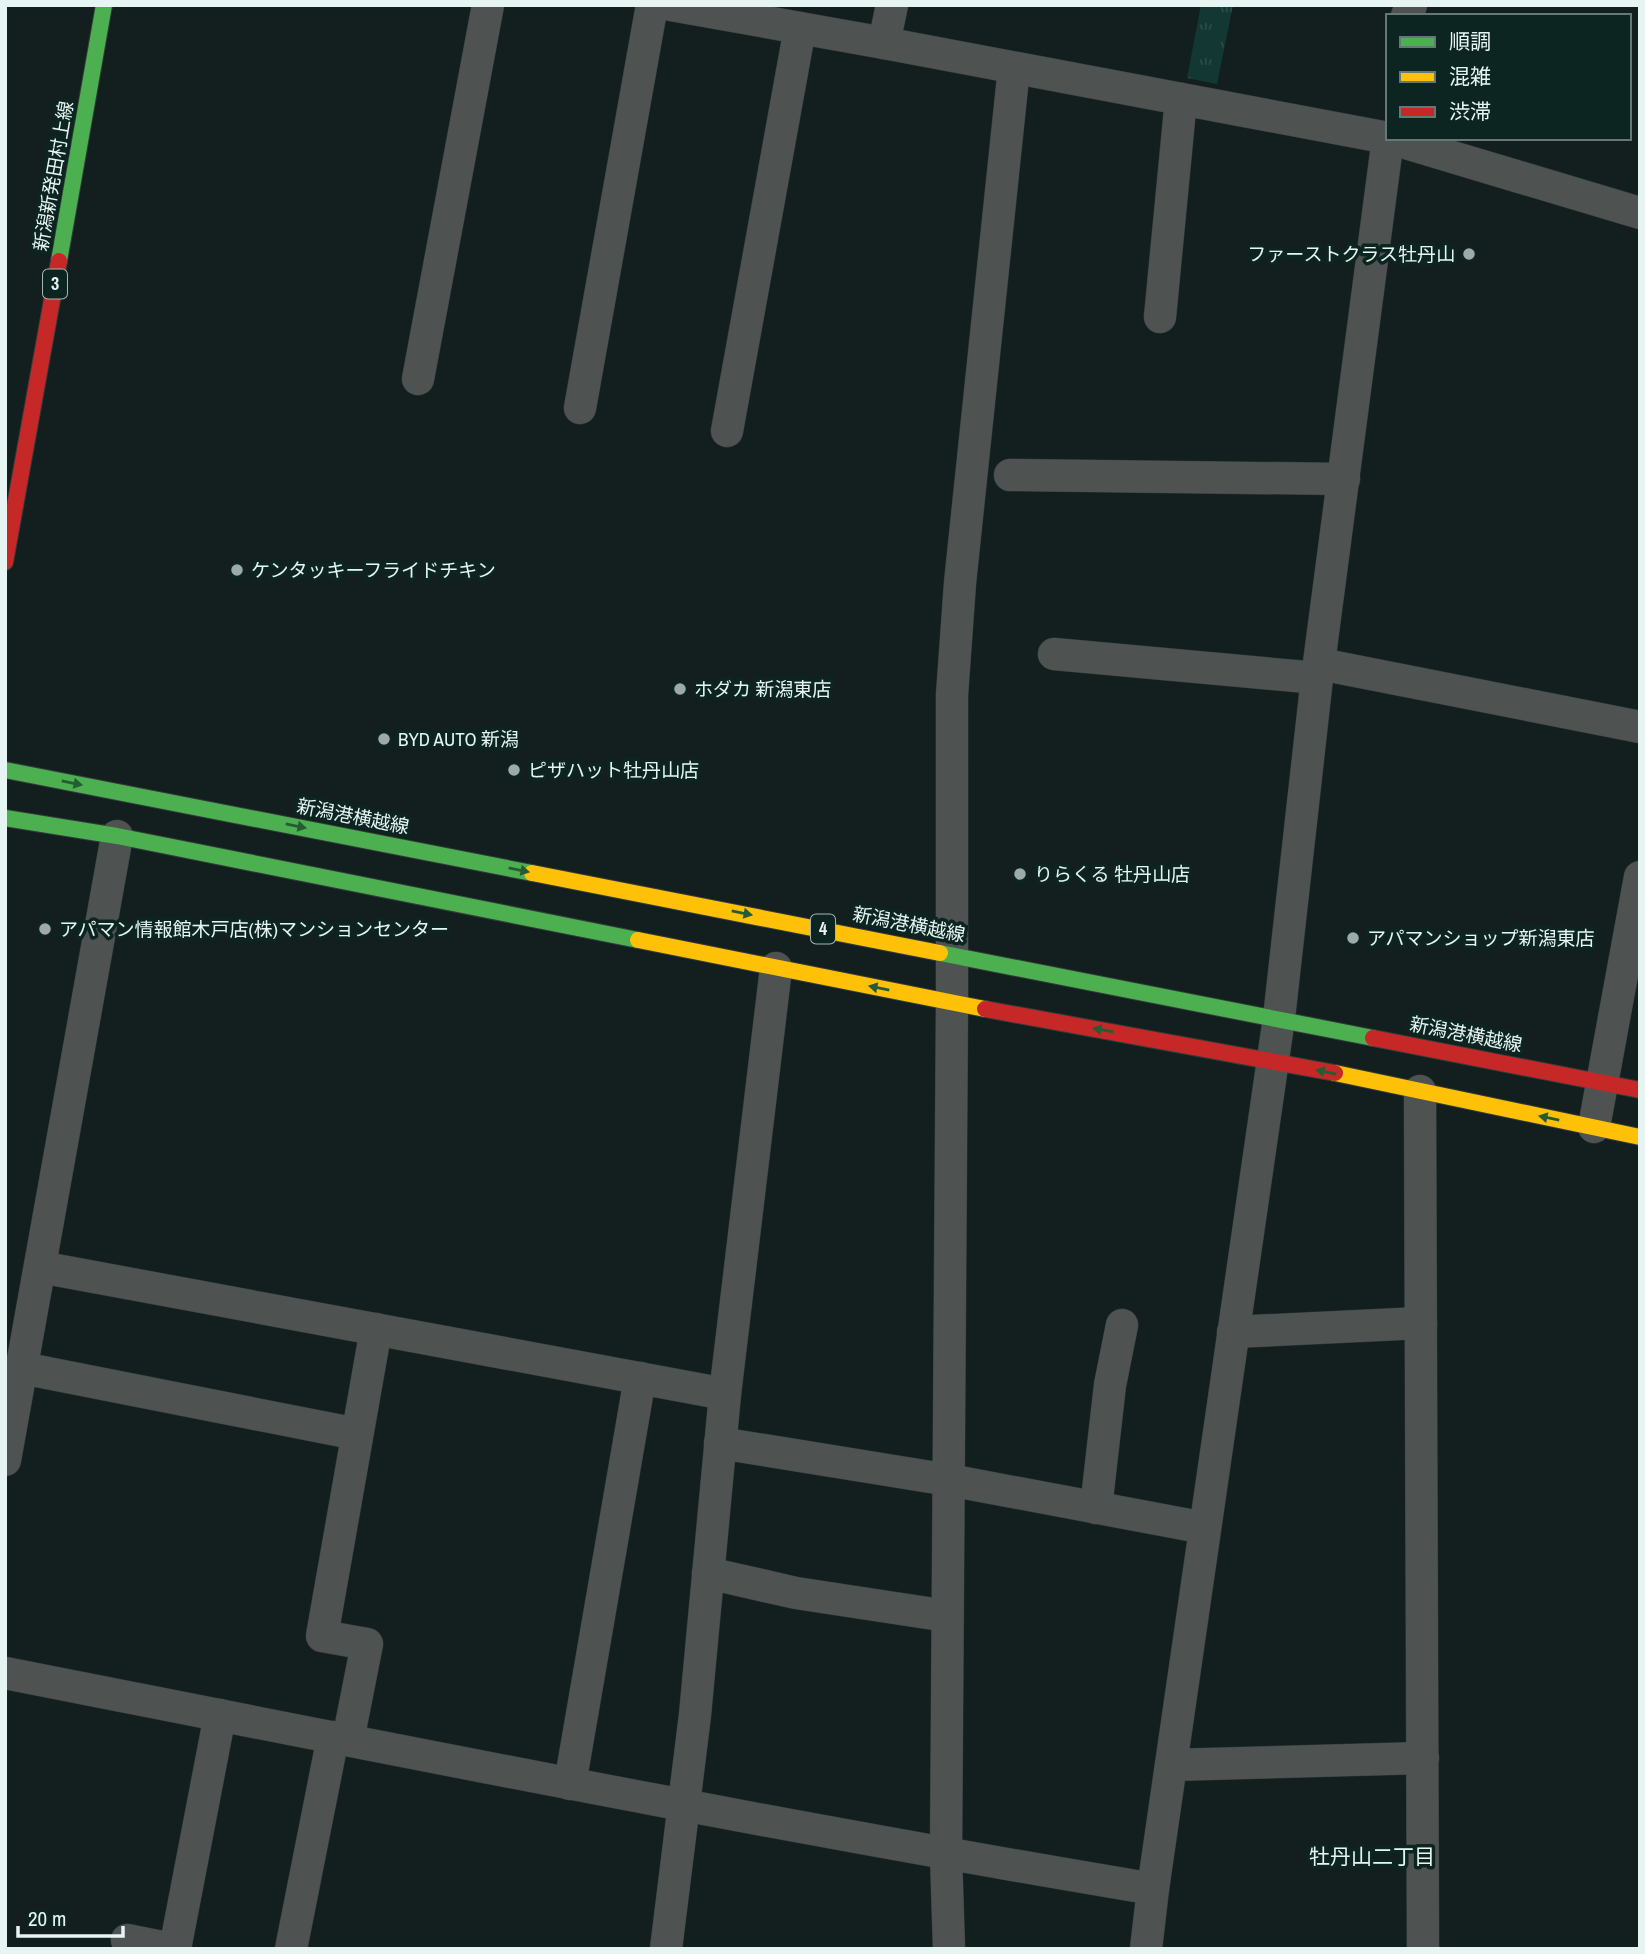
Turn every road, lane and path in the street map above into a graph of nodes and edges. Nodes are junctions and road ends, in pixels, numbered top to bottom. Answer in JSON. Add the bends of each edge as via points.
{"nodes":[{"id":1,"x":104,"y":5,"type":"edge"},
{"id":2,"x":488,"y":5,"type":"edge"},
{"id":3,"x":652,"y":5,"type":"edge"},
{"id":4,"x":671,"y":5,"type":"edge"},
{"id":5,"x":892,"y":5,"type":"edge"},
{"id":6,"x":727,"y":10,"type":"edge"},
{"id":7,"x":800,"y":28,"type":"junction"},
{"id":8,"x":884,"y":43,"type":"junction"},
{"id":9,"x":1014,"y":68,"type":"junction"},
{"id":10,"x":1181,"y":99,"type":"junction"},
{"id":11,"x":1386,"y":138,"type":"edge"},
{"id":12,"x":1388,"y":140,"type":"edge"},
{"id":13,"x":1395,"y":140,"type":"edge"},
{"id":14,"x":1640,"y":213,"type":"edge"},
{"id":15,"x":1160,"y":317,"type":"dead end"},
{"id":16,"x":418,"y":379,"type":"dead end"},
{"id":17,"x":580,"y":408,"type":"dead end"},
{"id":18,"x":727,"y":431,"type":"dead end"},
{"id":19,"x":1010,"y":475,"type":"dead end"},
{"id":20,"x":1344,"y":479,"type":"junction"},
{"id":21,"x":5,"y":562,"type":"edge"},
{"id":22,"x":1054,"y":654,"type":"dead end"},
{"id":23,"x":1319,"y":671,"type":"junction"},
{"id":24,"x":1640,"y":727,"type":"edge"},
{"id":25,"x":5,"y":770,"type":"edge"},
{"id":26,"x":5,"y":818,"type":"edge"},
{"id":27,"x":117,"y":836,"type":"junction"},
{"id":28,"x":1640,"y":877,"type":"edge"},
{"id":29,"x":951,"y":954,"type":"junction"},
{"id":30,"x":776,"y":968,"type":"junction"},
{"id":31,"x":952,"y":1003,"type":"junction"},
{"id":32,"x":1279,"y":1018,"type":"junction"},
{"id":33,"x":1272,"y":1060,"type":"junction"},
{"id":34,"x":1602,"y":1082,"type":"junction"},
{"id":35,"x":1640,"y":1090,"type":"edge"},
{"id":36,"x":1420,"y":1091,"type":"junction"},
{"id":37,"x":1594,"y":1127,"type":"junction"},
{"id":38,"x":1640,"y":1137,"type":"edge"},
{"id":39,"x":40,"y":1267,"type":"junction"},
{"id":40,"x":1421,"y":1323,"type":"junction"},
{"id":41,"x":1122,"y":1325,"type":"dead end"},
{"id":42,"x":376,"y":1329,"type":"junction"},
{"id":43,"x":1233,"y":1332,"type":"junction"},
{"id":44,"x":22,"y":1368,"type":"junction"},
{"id":45,"x":640,"y":1378,"type":"junction"},
{"id":46,"x":725,"y":1394,"type":"junction"},
{"id":47,"x":358,"y":1434,"type":"junction"},
{"id":48,"x":720,"y":1443,"type":"junction"},
{"id":49,"x":5,"y":1460,"type":"edge"},
{"id":50,"x":948,"y":1480,"type":"junction"},
{"id":51,"x":1096,"y":1508,"type":"junction"},
{"id":52,"x":1205,"y":1528,"type":"junction"},
{"id":53,"x":708,"y":1573,"type":"junction"},
{"id":54,"x":947,"y":1616,"type":"junction"},
{"id":55,"x":5,"y":1673,"type":"edge"},
{"id":56,"x":220,"y":1715,"type":"junction"},
{"id":57,"x":340,"y":1739,"type":"junction"},
{"id":58,"x":1423,"y":1758,"type":"junction"},
{"id":59,"x":1171,"y":1765,"type":"junction"},
{"id":60,"x":570,"y":1784,"type":"junction"},
{"id":61,"x":685,"y":1805,"type":"junction"},
{"id":62,"x":946,"y":1855,"type":"junction"},
{"id":63,"x":1153,"y":1889,"type":"junction"},
{"id":64,"x":127,"y":1940,"type":"dead end"},
{"id":65,"x":299,"y":1947,"type":"edge"},
{"id":66,"x":174,"y":1949,"type":"edge"},
{"id":67,"x":666,"y":1949,"type":"edge"},
{"id":68,"x":948,"y":1949,"type":"edge"},
{"id":69,"x":1146,"y":1949,"type":"edge"},
{"id":70,"x":1423,"y":1949,"type":"edge"}],
"edges":[{"from":1,"to":21,"type":"main road","name":"新潟新発田村上線","number":"3"},
{"from":2,"to":16,"type":"street"},
{"from":3,"to":17,"type":"street"},
{"from":4,"to":6,"type":"street"},
{"from":5,"to":8,"type":"street"},
{"from":6,"to":7,"type":"street"},
{"from":7,"to":8,"type":"street"},
{"from":7,"to":18,"type":"street"},
{"from":8,"to":9,"type":"street"},
{"from":9,"to":10,"type":"street"},
{"from":9,"to":29,"type":"street","via":[[953,681]]},
{"from":10,"to":11,"type":"street"},
{"from":10,"to":15,"type":"street"},
{"from":12,"to":20,"type":"street"},
{"from":13,"to":14,"type":"street"},
{"from":19,"to":20,"type":"street"},
{"from":20,"to":23,"type":"street"},
{"from":22,"to":23,"type":"street"},
{"from":23,"to":24,"type":"street"},
{"from":23,"to":32,"type":"street"},
{"from":25,"to":29,"type":"main road","name":"新潟港横越線","number":"4","one_way":true},
{"from":26,"to":27,"type":"main road"},
{"from":27,"to":30,"type":"main road"},
{"from":27,"to":39,"type":"street"},
{"from":28,"to":34,"type":"street"},
{"from":29,"to":31,"type":"street"},
{"from":29,"to":32,"type":"main road","name":"新潟港横越線","number":"4"},
{"from":31,"to":30,"type":"main road","one_way":true},
{"from":30,"to":46,"type":"street"},
{"from":33,"to":31,"type":"main road","one_way":true},
{"from":31,"to":50,"type":"street"},
{"from":32,"to":33,"type":"street"},
{"from":32,"to":34,"type":"main road","name":"新潟港横越線","number":"4"},
{"from":36,"to":33,"type":"main road","one_way":true},
{"from":33,"to":43,"type":"street"},
{"from":34,"to":35,"type":"main road","name":"新潟港横越線","number":"4"},
{"from":34,"to":37,"type":"street"},
{"from":37,"to":36,"type":"main road","one_way":true},
{"from":36,"to":40,"type":"street"},
{"from":37,"to":38,"type":"main road"},
{"from":39,"to":42,"type":"street"},
{"from":39,"to":44,"type":"street"},
{"from":40,"to":43,"type":"street"},
{"from":40,"to":58,"type":"street"},
{"from":41,"to":51,"type":"street","via":[[1110,1384]]},
{"from":42,"to":45,"type":"street"},
{"from":42,"to":47,"type":"street"},
{"from":43,"to":52,"type":"street"},
{"from":44,"to":47,"type":"street"},
{"from":44,"to":49,"type":"street"},
{"from":45,"to":46,"type":"street"},
{"from":45,"to":60,"type":"street"},
{"from":46,"to":48,"type":"street"},
{"from":47,"to":57,"type":"street","via":[[322,1636],[366,1644]]},
{"from":48,"to":50,"type":"street"},
{"from":48,"to":53,"type":"street"},
{"from":50,"to":51,"type":"street"},
{"from":50,"to":54,"type":"street"},
{"from":51,"to":52,"type":"street"},
{"from":52,"to":59,"type":"street"},
{"from":53,"to":54,"type":"street","via":[[796,1593]]},
{"from":53,"to":61,"type":"street"},
{"from":54,"to":62,"type":"street"},
{"from":55,"to":56,"type":"street"},
{"from":56,"to":57,"type":"street"},
{"from":56,"to":66,"type":"street"},
{"from":57,"to":60,"type":"street"},
{"from":57,"to":65,"type":"street"},
{"from":58,"to":59,"type":"street"},
{"from":58,"to":70,"type":"street"},
{"from":59,"to":63,"type":"street"},
{"from":60,"to":61,"type":"street"},
{"from":61,"to":62,"type":"street"},
{"from":61,"to":67,"type":"street"},
{"from":62,"to":63,"type":"street"},
{"from":62,"to":68,"type":"street"},
{"from":63,"to":69,"type":"street"},
{"from":64,"to":66,"type":"street"}]}
